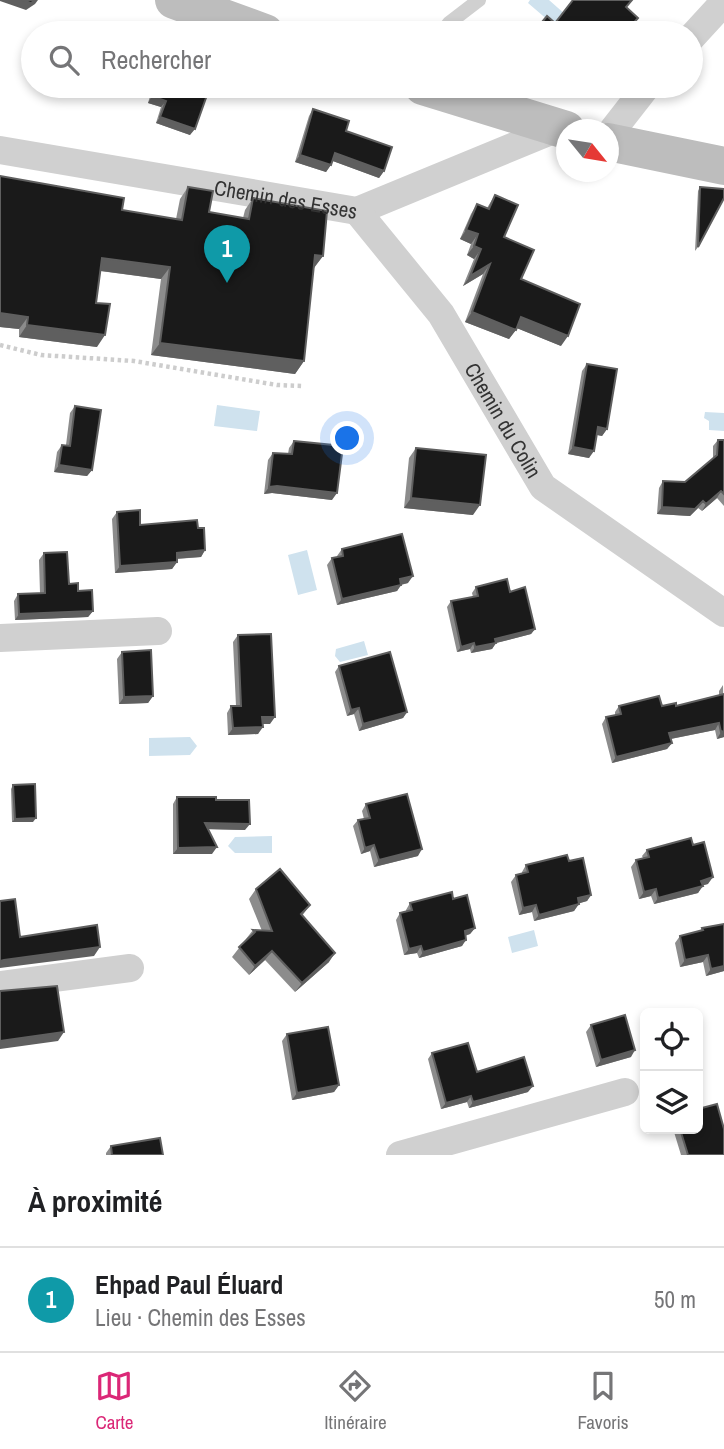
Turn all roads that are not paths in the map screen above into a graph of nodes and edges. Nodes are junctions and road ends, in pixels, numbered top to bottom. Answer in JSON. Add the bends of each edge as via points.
{"nodes":[{"id":1,"x":174,"y":0,"type":"edge"},
{"id":2,"x":479,"y":0,"type":"edge"},
{"id":3,"x":724,"y":2,"type":"edge"},
{"id":4,"x":232,"y":21,"type":"edge"},
{"id":5,"x":452,"y":21,"type":"edge"},
{"id":6,"x":703,"y":25,"type":"edge"},
{"id":7,"x":462,"y":98,"type":"edge"},
{"id":8,"x":638,"y":98,"type":"edge"},
{"id":9,"x":619,"y":124,"type":"edge"},
{"id":10,"x":556,"y":127,"type":"edge"},
{"id":11,"x":556,"y":131,"type":"edge"},
{"id":12,"x":619,"y":142,"type":"edge"},
{"id":13,"x":0,"y":150,"type":"edge"},
{"id":14,"x":724,"y":166,"type":"edge"},
{"id":15,"x":357,"y":211,"type":"junction"},
{"id":16,"x":724,"y":612,"type":"edge"},
{"id":17,"x":158,"y":631,"type":"dead end"},
{"id":18,"x":0,"y":638,"type":"edge"},
{"id":19,"x":130,"y":968,"type":"dead end"},
{"id":20,"x":0,"y":985,"type":"edge"},
{"id":21,"x":625,"y":1092,"type":"dead end"},
{"id":22,"x":400,"y":1155,"type":"edge"}],
"edges":[{"from":1,"to":4,"type":"main road"},
{"from":2,"to":5,"type":"lane"},
{"from":3,"to":6,"type":"street"},
{"from":7,"to":10,"type":"main road"},
{"from":8,"to":9,"type":"street"},
{"from":11,"to":15,"type":"street","name":"Chemin des Esses"},
{"from":12,"to":14,"type":"main road"},
{"from":13,"to":15,"type":"street","name":"Chemin des Esses"},
{"from":15,"to":16,"type":"street","name":"Chemin du Colin","via":[[441,314],[543,487]]},
{"from":17,"to":18,"type":"street"},
{"from":19,"to":20,"type":"street"},
{"from":21,"to":22,"type":"street"}]}
